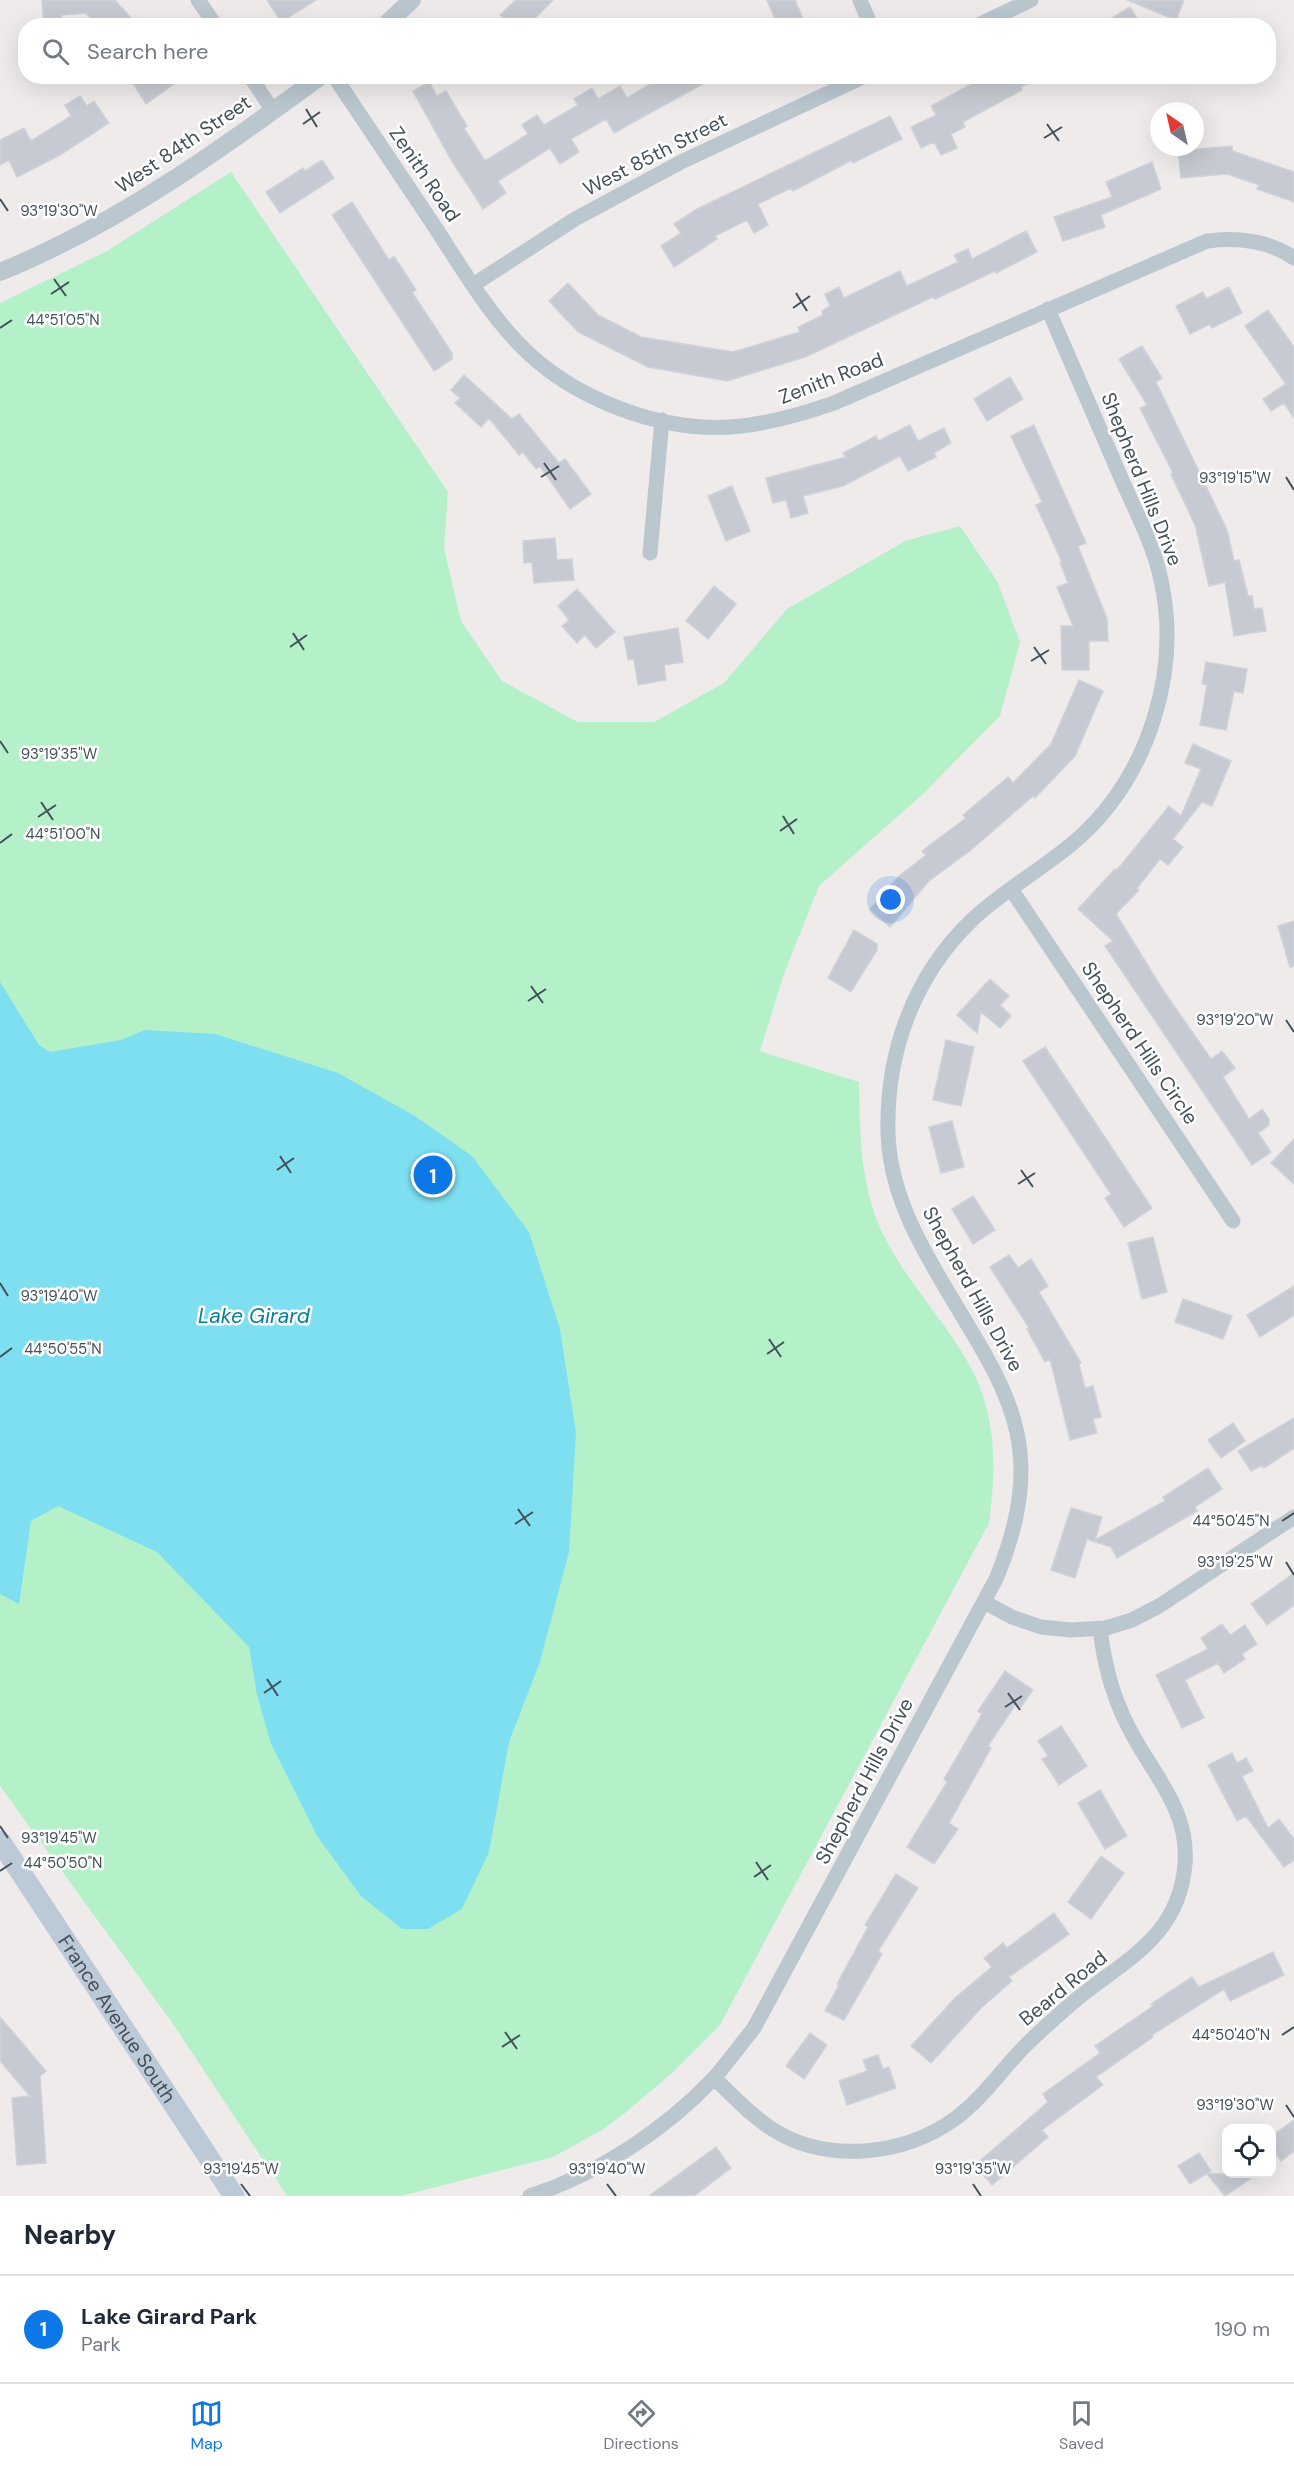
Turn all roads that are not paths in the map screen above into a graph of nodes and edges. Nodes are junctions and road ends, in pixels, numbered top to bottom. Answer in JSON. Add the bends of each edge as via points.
{"nodes":[{"id":1,"x":198,"y":0,"type":"edge"},
{"id":2,"x":412,"y":0,"type":"edge"},
{"id":3,"x":860,"y":0,"type":"edge"},
{"id":4,"x":1031,"y":0,"type":"edge"},
{"id":5,"x":210,"y":18,"type":"edge"},
{"id":6,"x":393,"y":18,"type":"edge"},
{"id":7,"x":868,"y":18,"type":"edge"},
{"id":8,"x":993,"y":18,"type":"edge"},
{"id":9,"x":255,"y":84,"type":"edge"},
{"id":10,"x":310,"y":84,"type":"edge"},
{"id":11,"x":339,"y":84,"type":"edge"},
{"id":12,"x":848,"y":84,"type":"edge"},
{"id":13,"x":273,"y":111,"type":"junction"},
{"id":14,"x":1294,"y":258,"type":"edge"},
{"id":15,"x":0,"y":272,"type":"edge"},
{"id":16,"x":473,"y":285,"type":"junction"},
{"id":17,"x":1048,"y":309,"type":"junction"},
{"id":18,"x":662,"y":420,"type":"junction"},
{"id":19,"x":650,"y":553,"type":"dead end"},
{"id":20,"x":1011,"y":889,"type":"junction"},
{"id":21,"x":1233,"y":1221,"type":"dead end"},
{"id":22,"x":1294,"y":1517,"type":"edge"},
{"id":23,"x":984,"y":1602,"type":"junction"},
{"id":24,"x":1100,"y":1629,"type":"junction"},
{"id":25,"x":0,"y":1841,"type":"edge"},
{"id":26,"x":714,"y":2078,"type":"junction"},
{"id":27,"x":536,"y":2195,"type":"edge"},
{"id":28,"x":234,"y":2196,"type":"edge"}],
"edges":[{"from":1,"to":5,"type":"street"},
{"from":2,"to":6,"type":"street"},
{"from":3,"to":7,"type":"street"},
{"from":4,"to":8,"type":"street"},
{"from":9,"to":13,"type":"street"},
{"from":10,"to":13,"type":"street","name":"West 84th Street"},
{"from":11,"to":16,"type":"street","name":"Zenith Road"},
{"from":12,"to":16,"type":"street","name":"West 85th Street","via":[[683,161],[575,219]]},
{"from":13,"to":15,"type":"street","name":"West 84th Street","via":[[118,214],[62,245]]},
{"from":14,"to":17,"type":"street","name":"Zenith Road","via":[[1263,243],[1235,238],[1207,241]]},
{"from":16,"to":18,"type":"street","name":"Zenith Road","via":[[519,344],[556,375],[598,399]]},
{"from":17,"to":18,"type":"street","name":"Zenith Road","via":[[834,403],[788,419],[739,426]]},
{"from":17,"to":20,"type":"street","name":"Shepherd Hills Drive","via":[[1161,578],[1167,626],[1166,662],[1154,720],[1137,763],[1110,804],[1082,836]]},
{"from":18,"to":19,"type":"street"},
{"from":20,"to":21,"type":"street","name":"Shepherd Hills Circle"},
{"from":20,"to":23,"type":"street","name":"Shepherd Hills Drive","via":[[973,919],[942,954],[916,995],[898,1040],[889,1087],[888,1136],[896,1183],[912,1228],[1004,1388],[1016,1424],[1022,1465],[1020,1504],[1012,1542]]},
{"from":22,"to":24,"type":"street","via":[[1160,1606],[1132,1620]]},
{"from":23,"to":24,"type":"street","via":[[1041,1627]]},
{"from":23,"to":26,"type":"street","name":"Shepherd Hills Drive","via":[[784,1977],[754,2028]]},
{"from":24,"to":26,"type":"street","name":"Beard Road","via":[[1105,1668],[1118,1705],[1163,1781],[1185,1835],[1180,1893],[1168,1920],[1149,1943],[1050,2024],[957,2117],[930,2134],[899,2146],[867,2151],[802,2143],[772,2129]]},
{"from":25,"to":28,"type":"main road","name":"France Avenue South"},
{"from":26,"to":27,"type":"street","name":"Shepherd Hills Drive","via":[[623,2152]]}]}
